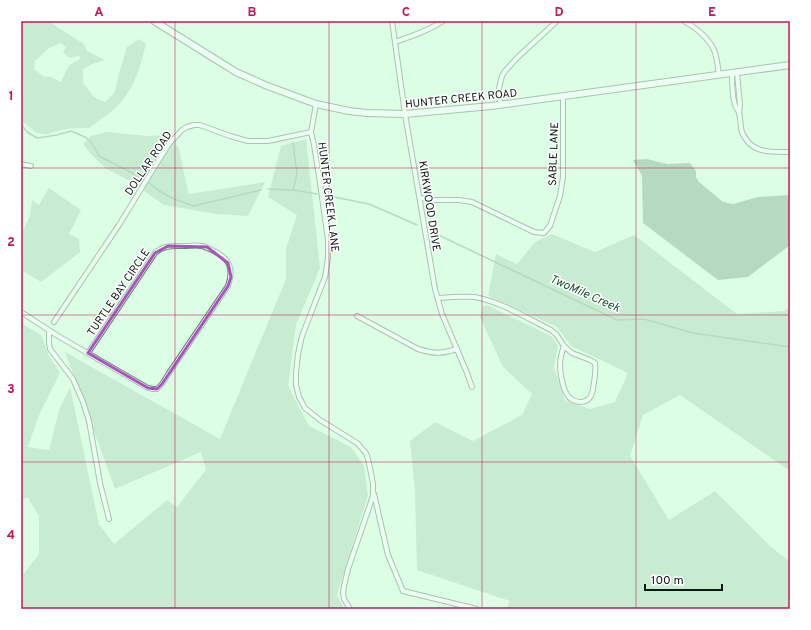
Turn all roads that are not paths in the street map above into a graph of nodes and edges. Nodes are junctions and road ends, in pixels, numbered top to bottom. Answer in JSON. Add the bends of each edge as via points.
{"nodes":[{"id":1,"x":154,"y":21,"type":"edge"},
{"id":2,"x":392,"y":21,"type":"edge"},
{"id":3,"x":443,"y":21,"type":"edge"},
{"id":4,"x":557,"y":21,"type":"edge"},
{"id":5,"x":684,"y":21,"type":"edge"},
{"id":6,"x":162,"y":23,"type":"edge"},
{"id":7,"x":395,"y":42,"type":"junction"},
{"id":8,"x":790,"y":65,"type":"edge"},
{"id":9,"x":734,"y":73,"type":"junction"},
{"id":10,"x":719,"y":75,"type":"junction"},
{"id":11,"x":563,"y":96,"type":"junction"},
{"id":12,"x":316,"y":104,"type":"junction"},
{"id":13,"x":500,"y":104,"type":"junction"},
{"id":14,"x":405,"y":114,"type":"junction"},
{"id":15,"x":311,"y":132,"type":"junction"},
{"id":16,"x":790,"y":152,"type":"edge"},
{"id":17,"x":21,"y":164,"type":"edge"},
{"id":18,"x":31,"y":166,"type":"dead end"},
{"id":19,"x":420,"y":198,"type":"junction"},
{"id":20,"x":438,"y":298,"type":"junction"},
{"id":21,"x":21,"y":312,"type":"edge"},
{"id":22,"x":357,"y":316,"type":"dead end"},
{"id":23,"x":54,"y":322,"type":"dead end"},
{"id":24,"x":49,"y":331,"type":"junction"},
{"id":25,"x":564,"y":346,"type":"junction"},
{"id":26,"x":456,"y":349,"type":"junction"},
{"id":27,"x":88,"y":353,"type":"junction"},
{"id":28,"x":472,"y":387,"type":"dead end"},
{"id":29,"x":373,"y":490,"type":"junction"},
{"id":30,"x":109,"y":519,"type":"dead end"},
{"id":31,"x":350,"y":609,"type":"edge"},
{"id":32,"x":476,"y":609,"type":"edge"}],
"edges":[{"from":1,"to":6,"type":"main road","name":"HUNTER CREEK ROAD"},
{"from":2,"to":7,"type":"street","name":"KIRKWOOD DRIVE"},
{"from":3,"to":7,"type":"street","via":[[415,36]]},
{"from":4,"to":13,"type":"street","via":[[505,71],[499,88]]},
{"from":5,"to":10,"type":"street","via":[[711,44]]},
{"from":6,"to":12,"type":"main road","name":"HUNTER CREEK ROAD","via":[[236,72],[265,86]]},
{"from":7,"to":14,"type":"street","name":"KIRKWOOD DRIVE"},
{"from":8,"to":9,"type":"main road","name":"HUNTER CREEK ROAD"},
{"from":9,"to":10,"type":"main road","name":"HUNTER CREEK ROAD"},
{"from":9,"to":16,"type":"street","via":[[743,132],[749,143],[765,152]]},
{"from":10,"to":11,"type":"main road","name":"HUNTER CREEK ROAD"},
{"from":11,"to":13,"type":"main road","name":"HUNTER CREEK ROAD"},
{"from":11,"to":19,"type":"street","name":"SABLE LANE","via":[[563,178],[550,226],[544,233],[534,232],[472,202]]},
{"from":12,"to":14,"type":"main road","name":"HUNTER CREEK ROAD","via":[[349,111]]},
{"from":12,"to":15,"type":"street"},
{"from":13,"to":14,"type":"main road","name":"HUNTER CREEK ROAD"},
{"from":14,"to":19,"type":"street","name":"KIRKWOOD DRIVE"},
{"from":15,"to":23,"type":"street","name":"DOLLAR ROAD","via":[[268,141],[248,141],[200,125],[182,130],[169,144]]},
{"from":15,"to":29,"type":"street","name":"HUNTER CREEK LANE","via":[[328,240],[328,258],[325,277],[302,336],[296,373],[297,392],[302,403],[315,416],[362,448],[368,459]]},
{"from":17,"to":18,"type":"street"},
{"from":19,"to":20,"type":"street","name":"KIRKWOOD DRIVE"},
{"from":20,"to":25,"type":"street","via":[[456,296],[493,302],[551,330]]},
{"from":20,"to":26,"type":"street","name":"KIRKWOOD DRIVE"},
{"from":21,"to":24,"type":"street"},
{"from":22,"to":26,"type":"street","via":[[424,351],[444,353]]},
{"from":24,"to":27,"type":"street"},
{"from":24,"to":30,"type":"street","via":[[50,349],[73,379],[85,408]]},
{"from":25,"to":25,"type":"street","via":[[560,363],[565,388],[571,399],[576,402],[588,400],[592,395],[595,363],[572,353]]},
{"from":26,"to":28,"type":"street","name":"KIRKWOOD DRIVE"},
{"from":27,"to":27,"type":"street","name":"TURTLE BAY CIRCLE","via":[[148,388],[157,389],[228,286],[231,277],[228,263],[217,252],[207,247],[168,246],[160,249]]},
{"from":29,"to":31,"type":"street","name":"HUNTER CREEK LANE","via":[[344,586],[344,599]]},
{"from":29,"to":32,"type":"street","name":"HUNTER CREEK LANE","via":[[388,555],[403,591]]}]}
